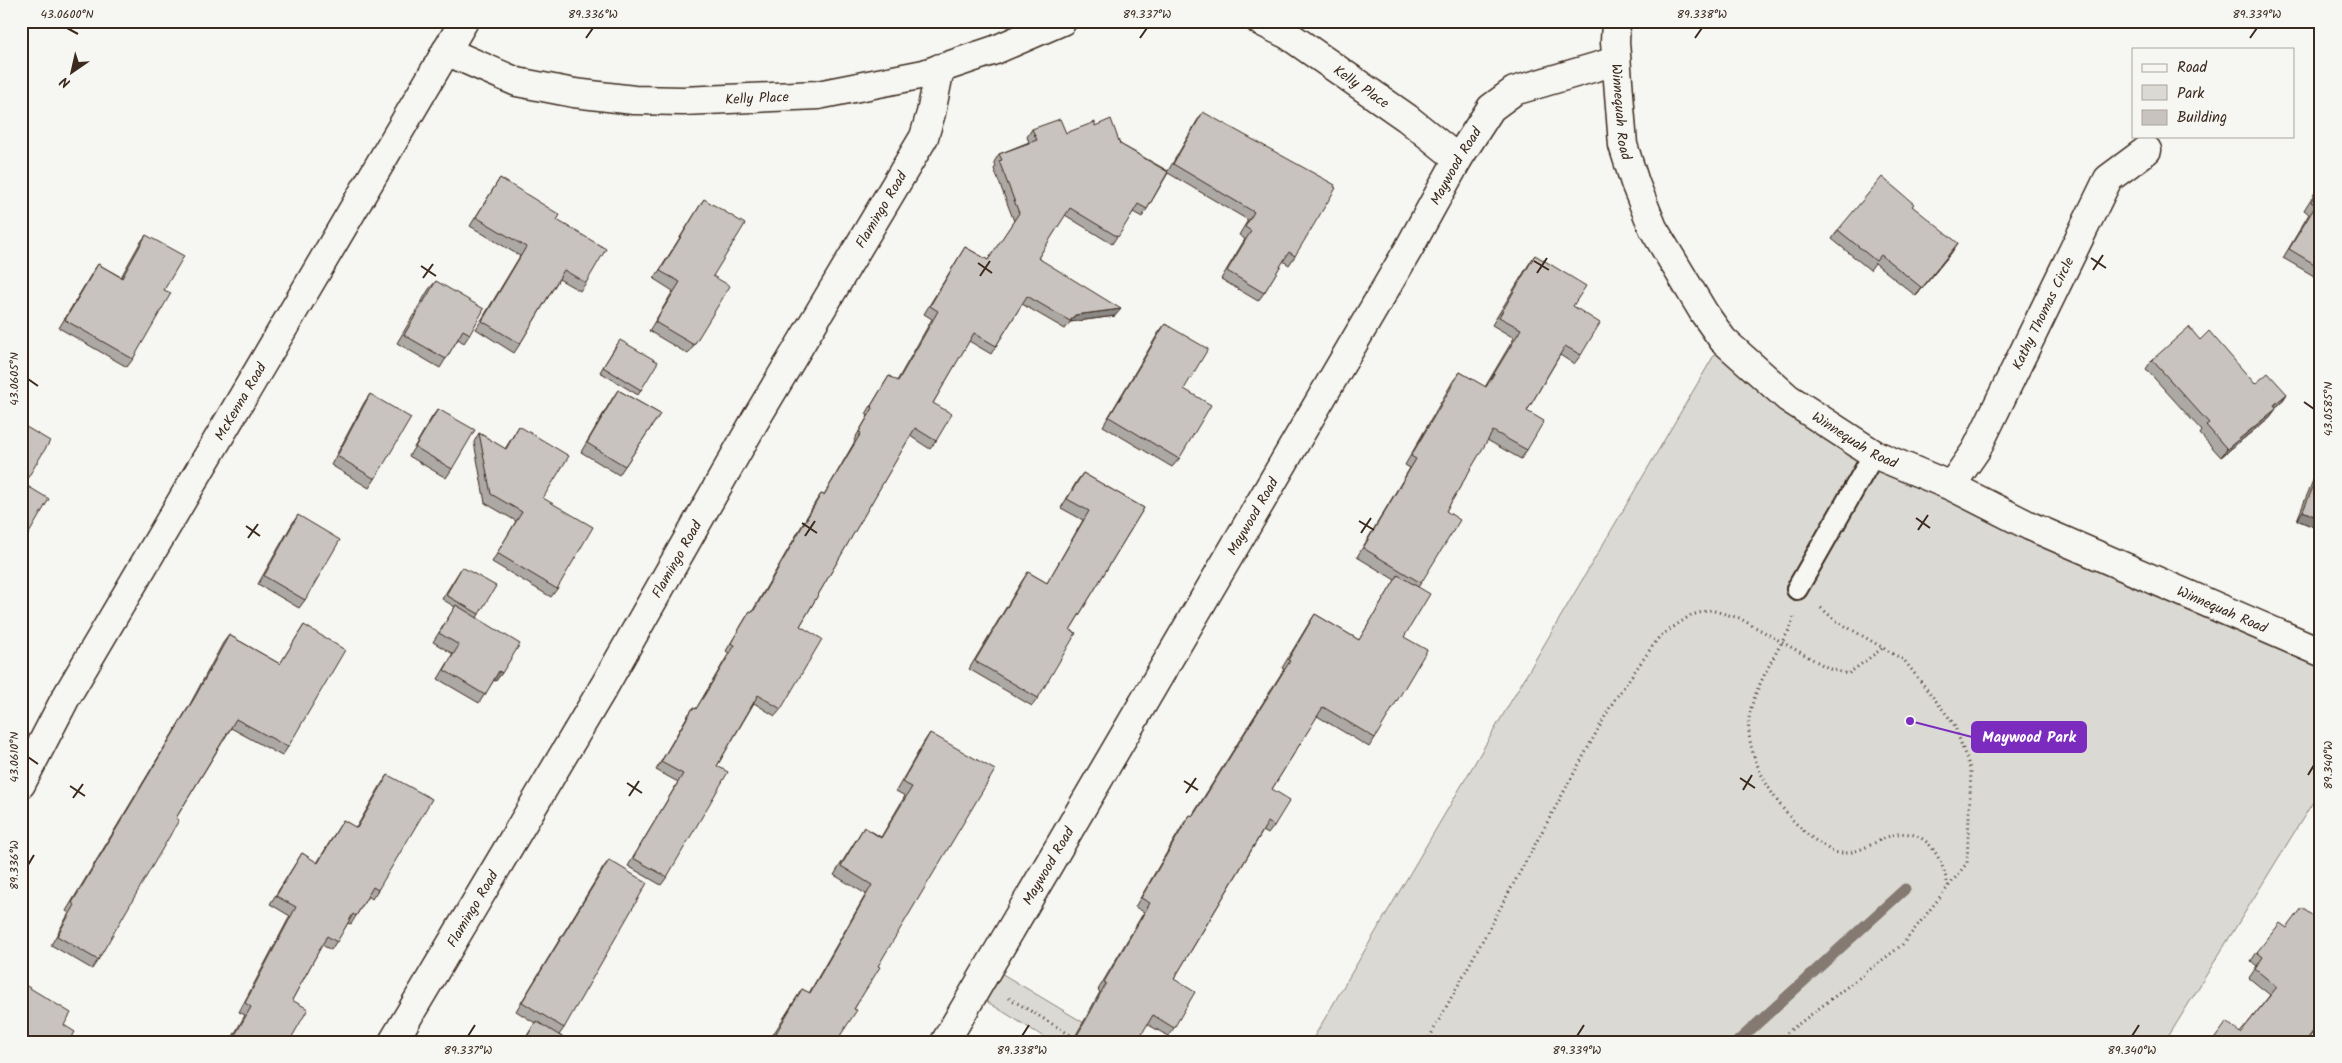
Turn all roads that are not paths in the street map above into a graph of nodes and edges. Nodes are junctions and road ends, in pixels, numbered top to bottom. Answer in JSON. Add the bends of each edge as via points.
{"nodes":[{"id":1,"x":464,"y":21,"type":"edge"},
{"id":2,"x":1062,"y":21,"type":"edge"},
{"id":3,"x":1260,"y":21,"type":"edge"},
{"id":4,"x":1616,"y":21,"type":"edge"},
{"id":5,"x":446,"y":51,"type":"junction"},
{"id":6,"x":1616,"y":61,"type":"junction"},
{"id":7,"x":940,"y":68,"type":"junction"},
{"id":8,"x":2147,"y":150,"type":"dead end"},
{"id":9,"x":1458,"y":159,"type":"junction"},
{"id":10,"x":1874,"y":454,"type":"junction"},
{"id":11,"x":1951,"y":486,"type":"junction"},
{"id":12,"x":1797,"y":589,"type":"road end"},
{"id":13,"x":2321,"y":652,"type":"edge"},
{"id":14,"x":21,"y":784,"type":"edge"},
{"id":15,"x":393,"y":1042,"type":"edge"},
{"id":16,"x":945,"y":1042,"type":"edge"}],
"edges":[{"from":1,"to":5,"type":"street","name":"McKenna Road"},
{"from":2,"to":7,"type":"street","name":"Kelly Place","via":[[995,50]]},
{"from":3,"to":9,"type":"street","name":"Kelly Place","via":[[1296,41],[1407,118]]},
{"from":4,"to":6,"type":"street","name":"Winnequah Road"},
{"from":5,"to":7,"type":"street","name":"Kelly Place","via":[[517,82],[634,100],[818,95]]},
{"from":5,"to":14,"type":"street","name":"McKenna Road","via":[[70,691]]},
{"from":6,"to":9,"type":"street","name":"Maywood Road","via":[[1514,90],[1491,108]]},
{"from":6,"to":10,"type":"street","name":"Winnequah Road","via":[[1623,145],[1635,183],[1653,228],[1704,313],[1724,340],[1788,398]]},
{"from":7,"to":15,"type":"street","name":"Flamingo Road","via":[[924,137]]},
{"from":8,"to":11,"type":"street","name":"Kathy Thomas Circle","via":[[2108,179],[1980,443]]},
{"from":9,"to":16,"type":"street","name":"Maywood Road"},
{"from":10,"to":11,"type":"street","name":"Winnequah Road"},
{"from":10,"to":12,"type":"lane"},
{"from":11,"to":13,"type":"street","name":"Winnequah Road","via":[[2030,526]]}]}
